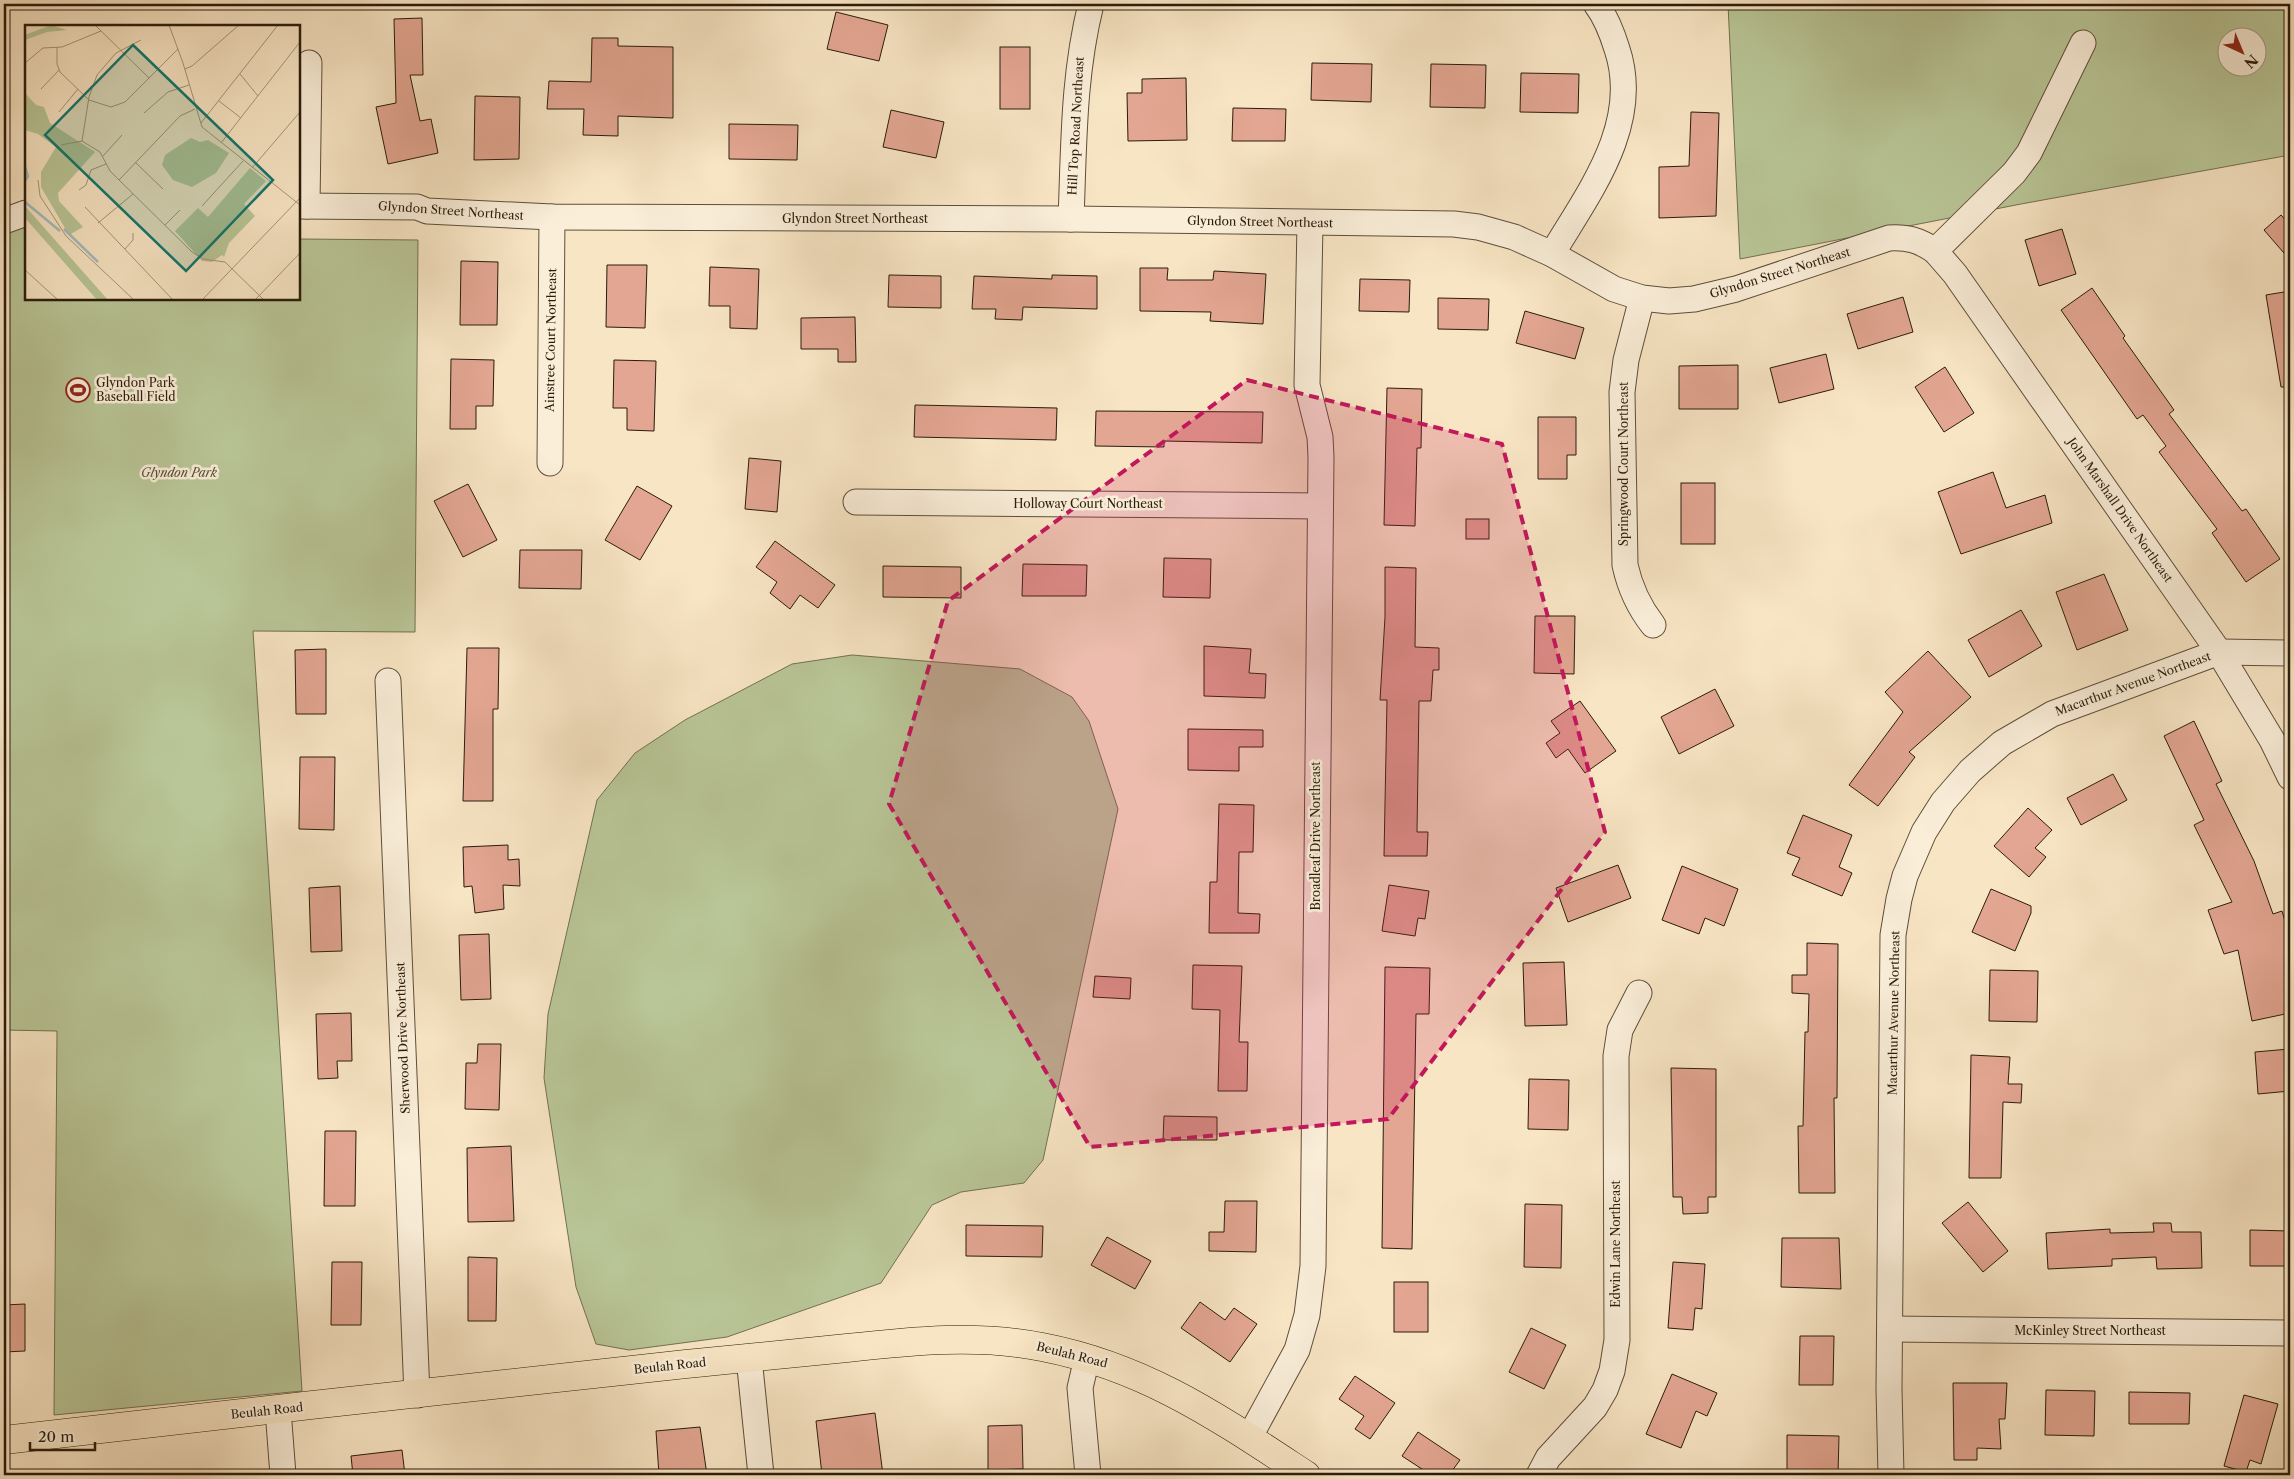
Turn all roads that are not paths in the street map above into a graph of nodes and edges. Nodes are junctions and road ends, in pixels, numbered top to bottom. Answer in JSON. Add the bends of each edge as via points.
{"nodes":[{"id":1,"x":1091,"y":4,"type":"edge"},
{"id":2,"x":1596,"y":4,"type":"edge"},
{"id":3,"x":2084,"y":43,"type":"dead end"},
{"id":4,"x":309,"y":63,"type":"dead end"},
{"id":5,"x":303,"y":206,"type":"edge"},
{"id":6,"x":25,"y":213,"type":"edge"},
{"id":7,"x":552,"y":217,"type":"junction"},
{"id":8,"x":1071,"y":219,"type":"junction"},
{"id":9,"x":4,"y":221,"type":"edge"},
{"id":10,"x":1310,"y":223,"type":"junction"},
{"id":11,"x":1935,"y":251,"type":"junction"},
{"id":12,"x":1552,"y":254,"type":"junction"},
{"id":13,"x":1642,"y":298,"type":"junction"},
{"id":14,"x":550,"y":463,"type":"dead end"},
{"id":15,"x":856,"y":502,"type":"dead end"},
{"id":16,"x":1319,"y":506,"type":"junction"},
{"id":17,"x":1653,"y":625,"type":"dead end"},
{"id":18,"x":2218,"y":652,"type":"junction"},
{"id":19,"x":2290,"y":653,"type":"edge"},
{"id":20,"x":388,"y":681,"type":"dead end"},
{"id":21,"x":2290,"y":777,"type":"edge"},
{"id":22,"x":1639,"y":993,"type":"dead end"},
{"id":23,"x":1890,"y":1330,"type":"junction"},
{"id":24,"x":2290,"y":1333,"type":"edge"},
{"id":25,"x":749,"y":1358,"type":"junction"},
{"id":26,"x":1087,"y":1358,"type":"junction"},
{"id":27,"x":417,"y":1395,"type":"junction"},
{"id":28,"x":278,"y":1410,"type":"junction"},
{"id":29,"x":1249,"y":1438,"type":"junction"},
{"id":30,"x":4,"y":1440,"type":"edge"},
{"id":31,"x":282,"y":1475,"type":"edge"},
{"id":32,"x":761,"y":1475,"type":"edge"},
{"id":33,"x":1088,"y":1475,"type":"edge"},
{"id":34,"x":1306,"y":1475,"type":"edge"},
{"id":35,"x":1538,"y":1475,"type":"edge"},
{"id":36,"x":1891,"y":1475,"type":"edge"}],
"edges":[{"from":1,"to":8,"type":"street","name":"Hill Top Road Northeast","via":[[1076,82]]},
{"from":2,"to":12,"type":"street","via":[[1622,62],[1623,110],[1609,155]]},
{"from":3,"to":11,"type":"street","via":[[2029,153],[2014,173]]},
{"from":4,"to":5,"type":"street"},
{"from":5,"to":7,"type":"street","name":"Glyndon Street Northeast","via":[[417,207],[427,211]]},
{"from":6,"to":9,"type":"street"},
{"from":7,"to":8,"type":"street","name":"Glyndon Street Northeast"},
{"from":7,"to":14,"type":"street","name":"Ainstree Court Northeast"},
{"from":8,"to":10,"type":"street","name":"Glyndon Street Northeast"},
{"from":10,"to":12,"type":"street","name":"Glyndon Street Northeast","via":[[1478,227],[1514,237]]},
{"from":10,"to":16,"type":"street","name":"Broadleaf Drive Northeast","via":[[1307,385],[1320,437]]},
{"from":11,"to":13,"type":"street","name":"Glyndon Street Northeast","via":[[1919,240],[1889,238],[1736,289],[1694,299]]},
{"from":11,"to":18,"type":"street","name":"John Marshall Drive Northeast","via":[[1960,282]]},
{"from":12,"to":13,"type":"street","name":"Glyndon Street Northeast","via":[[1614,290]]},
{"from":13,"to":17,"type":"street","name":"Springwood Court Northeast","via":[[1626,360],[1622,392],[1625,565],[1630,588]]},
{"from":15,"to":16,"type":"street","name":"Holloway Court Northeast"},
{"from":16,"to":29,"type":"street","name":"Broadleaf Drive Northeast","via":[[1313,1266],[1307,1315],[1297,1350]]},
{"from":18,"to":19,"type":"street","name":"Macarthur Avenue Northeast"},
{"from":18,"to":21,"type":"street","name":"John Marshall Drive Northeast","via":[[2272,740]]},
{"from":18,"to":23,"type":"street","name":"Macarthur Avenue Northeast","via":[[2118,688],[2032,724],[2002,743],[1970,771],[1943,802],[1924,832],[1905,876],[1893,936]]},
{"from":20,"to":27,"type":"street","name":"Sherwood Drive Northeast"},
{"from":22,"to":35,"type":"street","name":"Edwin Lane Northeast","via":[[1620,1030],[1616,1056],[1617,1340],[1612,1372],[1595,1407],[1548,1458]]},
{"from":23,"to":24,"type":"street","name":"McKinley Street Northeast"},
{"from":23,"to":36,"type":"street","name":"Macarthur Avenue Northeast"},
{"from":25,"to":26,"type":"main road","name":"Beulah Road","via":[[913,1341],[980,1339],[1042,1347]]},
{"from":25,"to":27,"type":"main road","name":"Beulah Road"},
{"from":25,"to":32,"type":"street"},
{"from":26,"to":29,"type":"main road","name":"Beulah Road","via":[[1140,1376],[1181,1396]]},
{"from":26,"to":33,"type":"street","via":[[1080,1388]]},
{"from":27,"to":28,"type":"main road","name":"Beulah Road"},
{"from":28,"to":30,"type":"main road","name":"Beulah Road"},
{"from":28,"to":31,"type":"street"},
{"from":29,"to":34,"type":"main road","name":"Beulah Road"}]}
